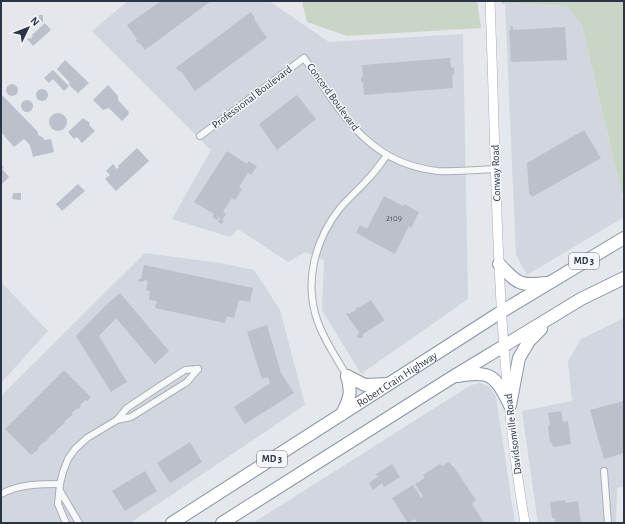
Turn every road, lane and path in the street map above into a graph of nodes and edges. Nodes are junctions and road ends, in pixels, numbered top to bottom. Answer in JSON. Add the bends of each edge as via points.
{"nodes":[{"id":1,"x":490,"y":1,"type":"edge"},
{"id":2,"x":304,"y":58,"type":"joint"},
{"id":3,"x":200,"y":136,"type":"dead end"},
{"id":4,"x":387,"y":155,"type":"junction"},
{"id":5,"x":496,"y":169,"type":"junction"},
{"id":6,"x":624,"y":238,"type":"edge"},
{"id":7,"x":499,"y":264,"type":"junction"},
{"id":8,"x":624,"y":278,"type":"edge"},
{"id":9,"x":550,"y":282,"type":"junction"},
{"id":10,"x":501,"y":312,"type":"junction"},
{"id":11,"x":559,"y":312,"type":"junction"},
{"id":12,"x":504,"y":346,"type":"junction"},
{"id":13,"x":347,"y":376,"type":"junction"},
{"id":14,"x":451,"y":378,"type":"junction"},
{"id":15,"x":390,"y":384,"type":"junction"},
{"id":16,"x":510,"y":405,"type":"junction"},
{"id":17,"x":342,"y":415,"type":"junction"},
{"id":18,"x":117,"y":420,"type":"junction"},
{"id":19,"x":604,"y":471,"type":"dead end"},
{"id":20,"x":60,"y":487,"type":"junction"},
{"id":21,"x":1,"y":494,"type":"edge"},
{"id":22,"x":66,"y":523,"type":"edge"},
{"id":23,"x":79,"y":523,"type":"edge"},
{"id":24,"x":172,"y":523,"type":"edge"},
{"id":25,"x":222,"y":523,"type":"edge"},
{"id":26,"x":525,"y":523,"type":"edge"},
{"id":27,"x":608,"y":523,"type":"edge"}],
"edges":[{"from":1,"to":5,"type":"street","name":"Conway Road"},
{"from":2,"to":3,"type":"street","name":"Professional Boulevard"},
{"from":2,"to":4,"type":"street","name":"Concord Boulevard","via":[[355,129],[372,146]]},
{"from":4,"to":5,"type":"street","name":"Concord Boulevard","via":[[405,164],[438,171]]},
{"from":4,"to":13,"type":"street","via":[[333,217],[318,246],[313,268],[311,281],[314,311],[326,340]]},
{"from":5,"to":7,"type":"street","name":"Conway Road"},
{"from":6,"to":9,"type":"highway","name":"Robert Crain Highway","number":"MD 3"},
{"from":7,"to":9,"type":"highway","via":[[522,284]]},
{"from":7,"to":10,"type":"street","name":"Conway Road"},
{"from":8,"to":11,"type":"highway","number":"MD 3"},
{"from":9,"to":10,"type":"highway","name":"Robert Crain Highway","number":"MD 3"},
{"from":10,"to":12,"type":"street","name":"Conway Road"},
{"from":10,"to":15,"type":"highway","name":"Robert Crain Highway","number":"MD 3"},
{"from":11,"to":12,"type":"highway","number":"MD 3"},
{"from":11,"to":16,"type":"highway","via":[[523,350],[519,358]]},
{"from":12,"to":14,"type":"highway","number":"MD 3"},
{"from":12,"to":16,"type":"street","name":"Davidsonville Road"},
{"from":13,"to":15,"type":"highway","via":[[365,385]]},
{"from":13,"to":17,"type":"highway","via":[[351,392]]},
{"from":14,"to":16,"type":"highway","via":[[486,374],[497,383]]},
{"from":14,"to":25,"type":"highway","number":"MD 3"},
{"from":15,"to":17,"type":"highway","name":"Robert Crain Highway","number":"MD 3"},
{"from":16,"to":26,"type":"street","name":"Davidsonville Road"},
{"from":17,"to":24,"type":"highway","name":"Robert Crain Highway","number":"MD 3"},
{"from":18,"to":18,"type":"street","via":[[131,417],[187,382],[198,369],[185,370],[127,408]]},
{"from":18,"to":20,"type":"street","via":[[87,438],[75,450],[68,459]]},
{"from":19,"to":27,"type":"street"},
{"from":20,"to":21,"type":"street","via":[[28,485]]},
{"from":20,"to":22,"type":"street","via":[[58,504]]},
{"from":20,"to":23,"type":"street"}]}
